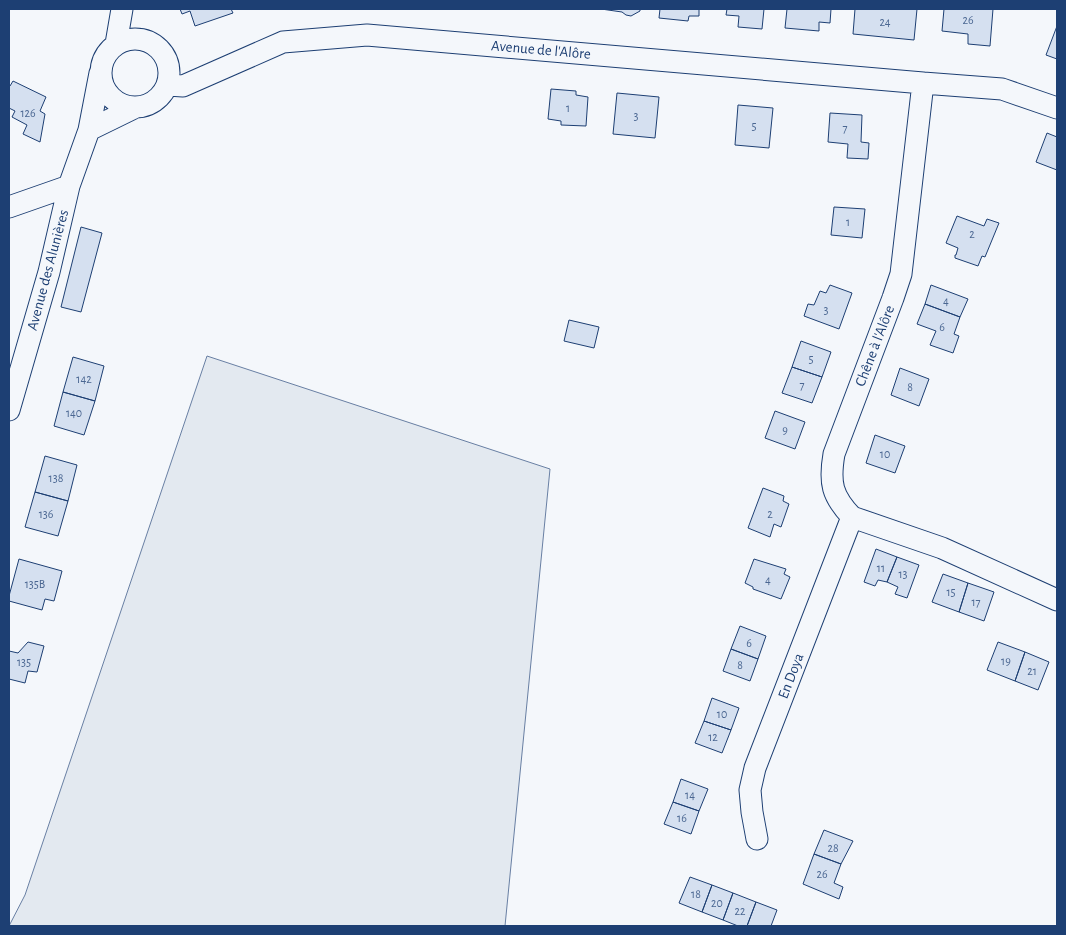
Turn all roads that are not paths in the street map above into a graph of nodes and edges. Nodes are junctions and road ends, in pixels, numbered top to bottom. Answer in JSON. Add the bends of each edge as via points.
{"nodes":[{"id":1,"x":122,"y":9,"type":"edge"},
{"id":2,"x":116,"y":44,"type":"junction"},
{"id":3,"x":100,"y":74,"type":"junction"},
{"id":4,"x":923,"y":83,"type":"junction"},
{"id":5,"x":168,"y":85,"type":"junction"},
{"id":6,"x":136,"y":108,"type":"junction"},
{"id":7,"x":1057,"y":108,"type":"edge"},
{"id":8,"x":89,"y":130,"type":"junction"},
{"id":9,"x":69,"y":186,"type":"junction"},
{"id":10,"x":9,"y":207,"type":"edge"},
{"id":11,"x":11,"y":396,"type":"edge"},
{"id":12,"x":852,"y":517,"type":"junction"},
{"id":13,"x":1057,"y":600,"type":"edge"},
{"id":14,"x":757,"y":839,"type":"dead end"}],
"edges":[{"from":1,"to":2,"type":"street","name":"Avenue des Alunières"},
{"from":2,"to":3,"type":"street","name":"Avenue des Alunières","via":[[102,60]]},
{"from":2,"to":5,"type":"street","via":[[134,38],[147,40],[159,48],[170,72]]},
{"from":3,"to":6,"type":"street","via":[[111,98]]},
{"from":3,"to":8,"type":"street","name":"Avenue des Alunières"},
{"from":4,"to":5,"type":"street","name":"Avenue de l'Alôre","via":[[367,35],[283,42],[183,86]]},
{"from":4,"to":7,"type":"street","via":[[1002,89]]},
{"from":4,"to":12,"type":"street","name":"Chêne à l'Alôre","via":[[901,274],[834,454],[831,470],[836,496]]},
{"from":5,"to":6,"type":"street","via":[[149,104]]},
{"from":6,"to":8,"type":"street"},
{"from":8,"to":9,"type":"street","name":"Avenue des Alunières"},
{"from":9,"to":10,"type":"street"},
{"from":9,"to":11,"type":"street","name":"Avenue des Alunières","via":[[49,272]]},
{"from":12,"to":13,"type":"street","via":[[942,548]]},
{"from":12,"to":14,"type":"street","name":"En Doya","via":[[755,768],[750,790]]}]}
